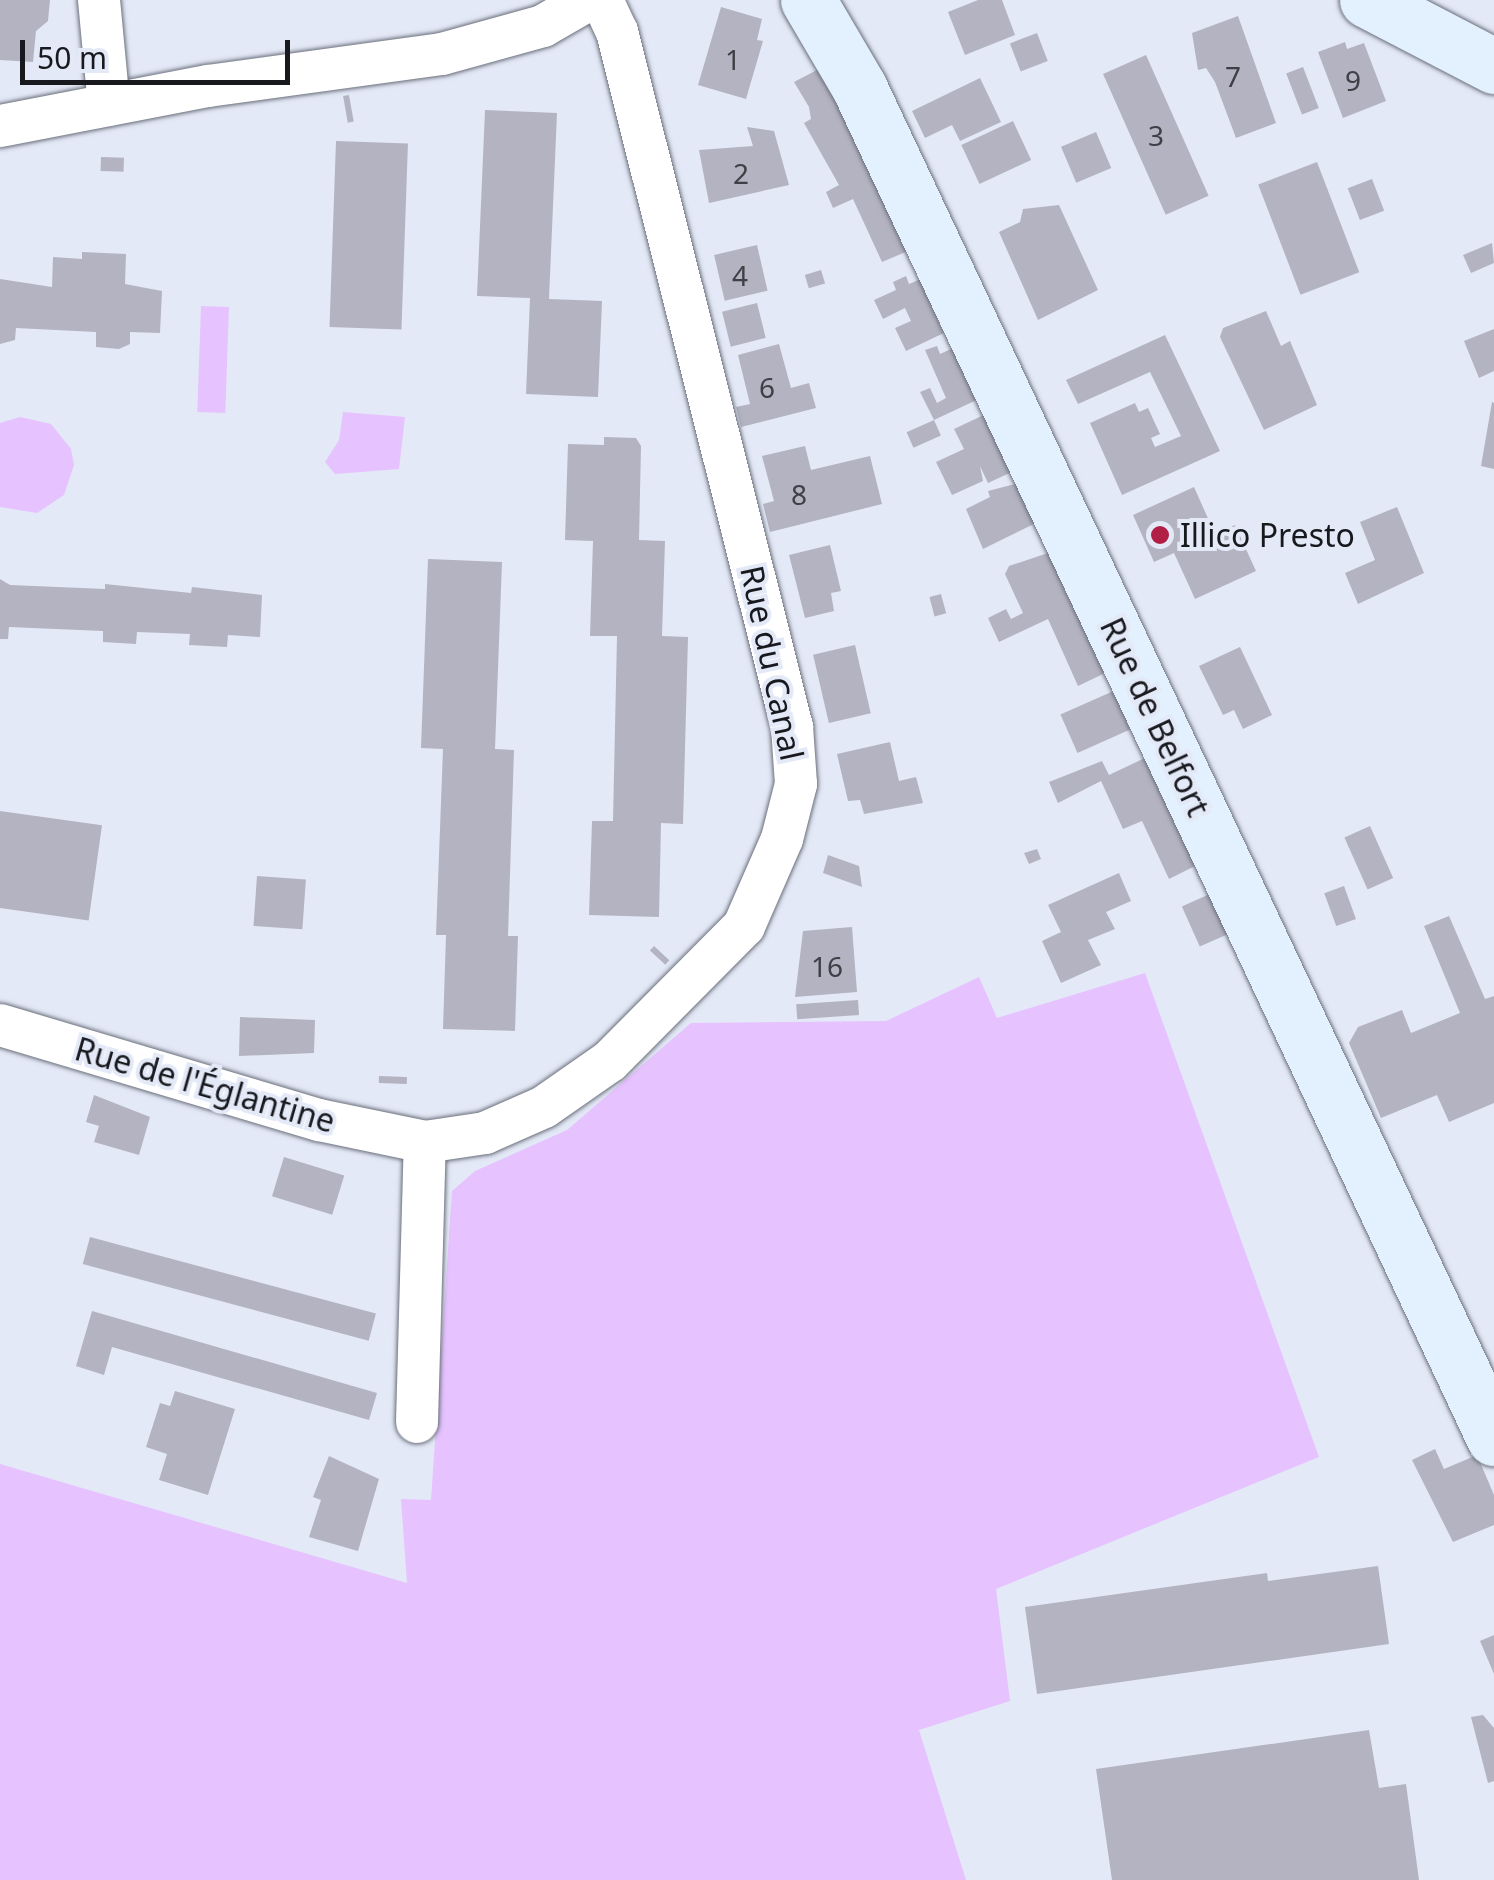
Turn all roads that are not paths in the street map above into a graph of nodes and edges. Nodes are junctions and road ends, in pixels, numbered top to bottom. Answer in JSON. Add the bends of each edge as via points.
{"nodes":[{"id":1,"x":98,"y":0,"type":"edge"},
{"id":2,"x":588,"y":0,"type":"edge"},
{"id":3,"x":602,"y":0,"type":"edge"},
{"id":4,"x":808,"y":0,"type":"edge"},
{"id":5,"x":1367,"y":0,"type":"edge"},
{"id":6,"x":1494,"y":66,"type":"edge"},
{"id":7,"x":108,"y":105,"type":"junction"},
{"id":8,"x":0,"y":126,"type":"edge"},
{"id":9,"x":0,"y":1025,"type":"edge"},
{"id":10,"x":418,"y":1142,"type":"junction"},
{"id":11,"x":418,"y":1422,"type":"dead end"},
{"id":12,"x":1494,"y":1438,"type":"edge"}],
"edges":[{"from":1,"to":7,"type":"street"},
{"from":2,"to":7,"type":"street","via":[[544,26],[442,54]]},
{"from":3,"to":10,"type":"street","name":"Rue du Canal","via":[[617,32],[792,727],[796,784],[782,839],[744,926],[610,1061],[544,1107],[485,1134]]},
{"from":4,"to":12,"type":"main road","name":"Rue de Belfort","via":[[859,87]]},
{"from":5,"to":6,"type":"main road"},
{"from":7,"to":8,"type":"street"},
{"from":9,"to":10,"type":"street","name":"Rue de l'Églantine"},
{"from":10,"to":11,"type":"street"}]}
